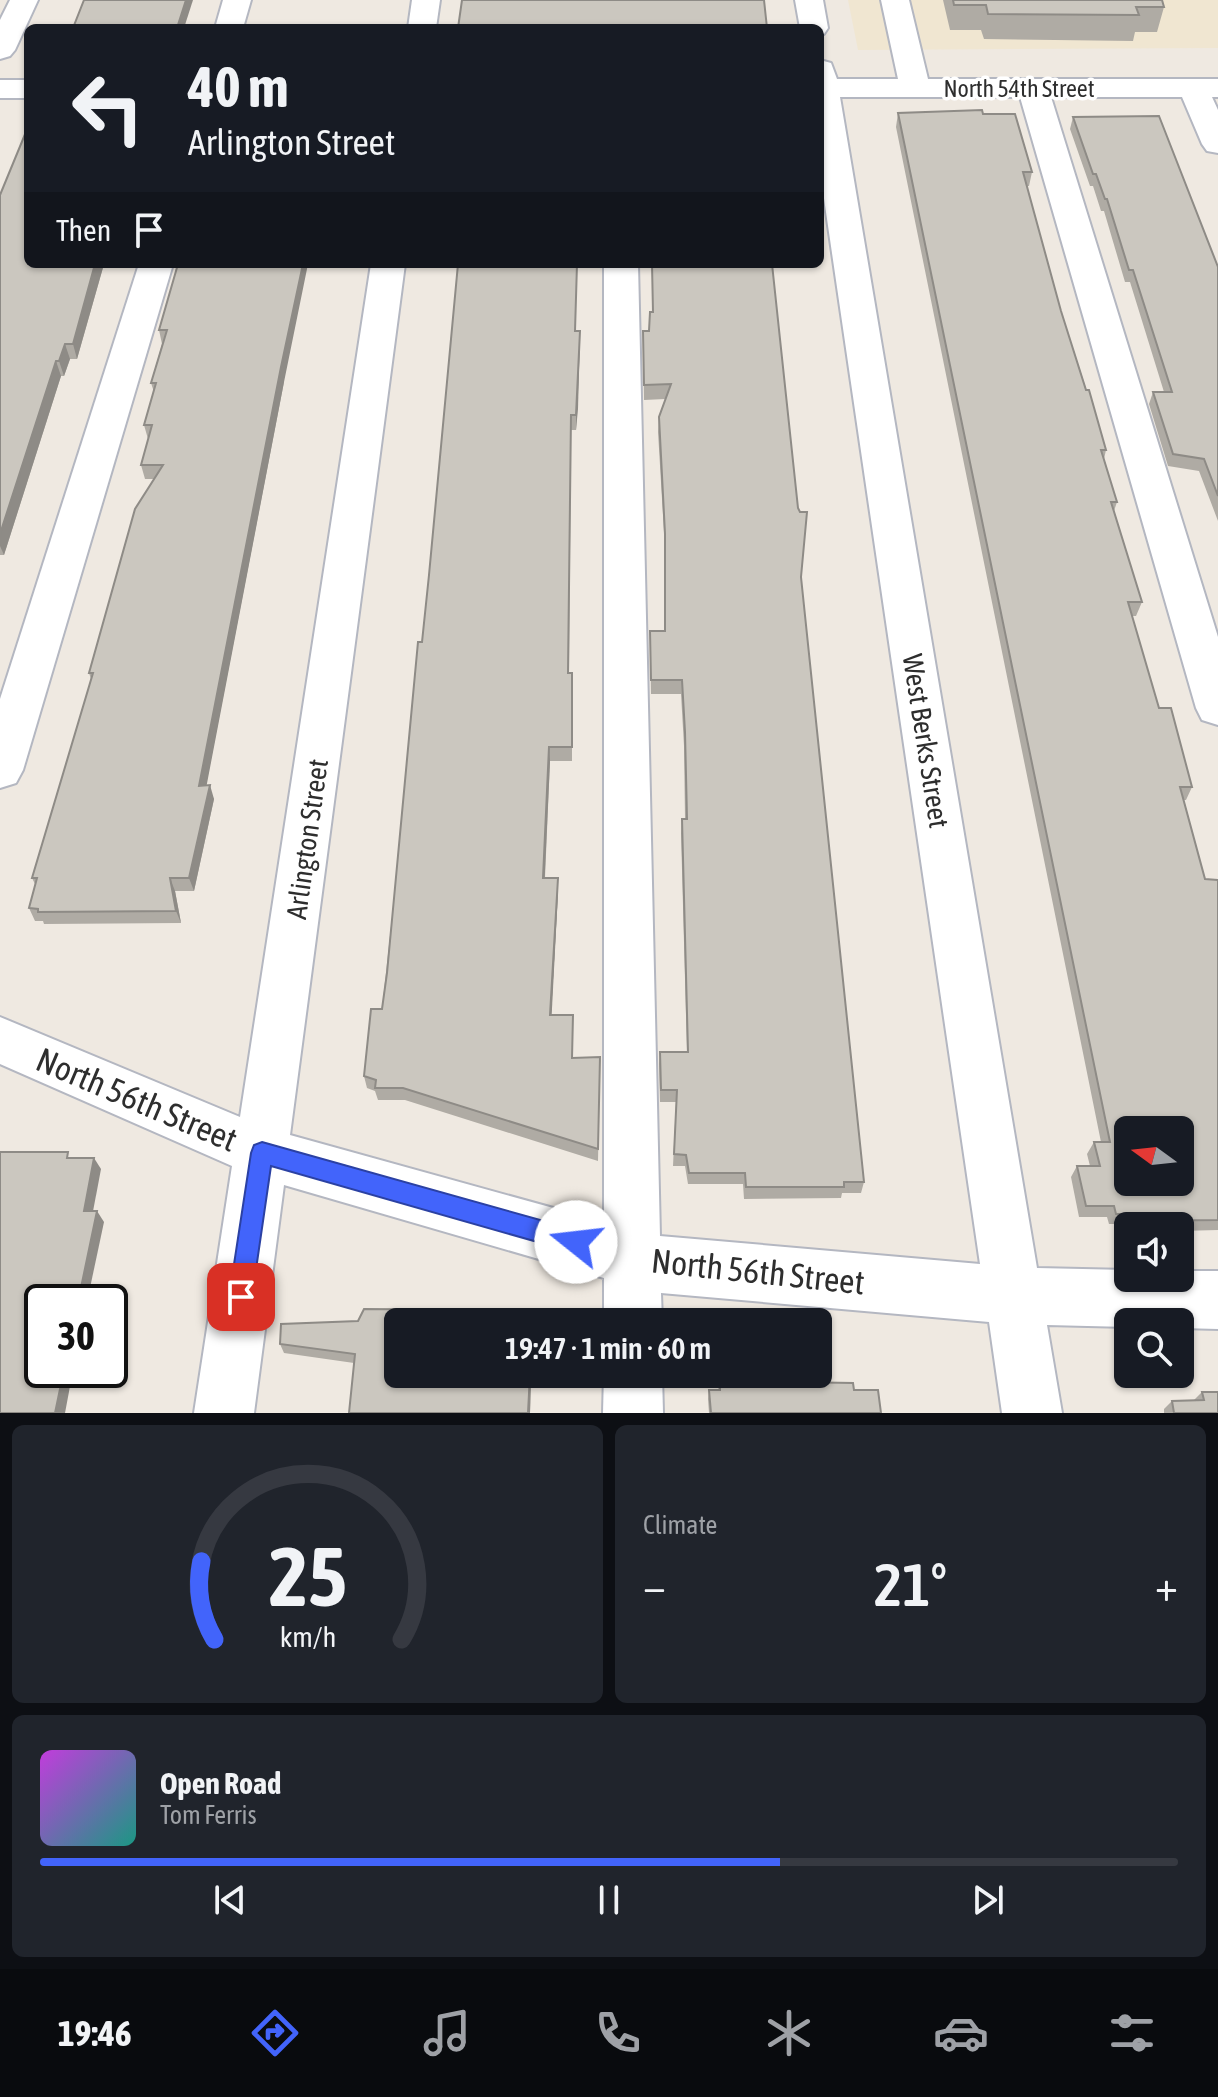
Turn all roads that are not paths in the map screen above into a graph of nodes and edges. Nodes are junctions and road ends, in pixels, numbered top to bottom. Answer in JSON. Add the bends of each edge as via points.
{"nodes":[{"id":1,"x":24,"y":0,"type":"edge"},
{"id":2,"x":237,"y":0,"type":"edge"},
{"id":3,"x":426,"y":0,"type":"edge"},
{"id":4,"x":809,"y":0,"type":"edge"},
{"id":5,"x":895,"y":0,"type":"edge"},
{"id":6,"x":230,"y":24,"type":"edge"},
{"id":7,"x":423,"y":24,"type":"edge"},
{"id":8,"x":813,"y":24,"type":"edge"},
{"id":9,"x":0,"y":50,"type":"edge"},
{"id":10,"x":824,"y":82,"type":"edge"},
{"id":11,"x":915,"y":88,"type":"junction"},
{"id":12,"x":1033,"y":88,"type":"junction"},
{"id":13,"x":1206,"y":88,"type":"edge"},
{"id":14,"x":0,"y":89,"type":"edge"},
{"id":15,"x":24,"y":89,"type":"edge"},
{"id":16,"x":824,"y":101,"type":"edge"},
{"id":17,"x":1218,"y":144,"type":"edge"},
{"id":18,"x":155,"y":268,"type":"edge"},
{"id":19,"x":387,"y":268,"type":"edge"},
{"id":20,"x":621,"y":268,"type":"edge"},
{"id":21,"x":1218,"y":708,"type":"edge"},
{"id":22,"x":0,"y":770,"type":"edge"},
{"id":23,"x":0,"y":1040,"type":"edge"},
{"id":24,"x":262,"y":1153,"type":"junction"},
{"id":25,"x":633,"y":1258,"type":"junction"},
{"id":26,"x":1014,"y":1296,"type":"junction"},
{"id":27,"x":1218,"y":1300,"type":"edge"},
{"id":28,"x":633,"y":1308,"type":"edge"},
{"id":29,"x":633,"y":1388,"type":"edge"},
{"id":30,"x":224,"y":1413,"type":"edge"},
{"id":31,"x":633,"y":1413,"type":"edge"},
{"id":32,"x":1032,"y":1413,"type":"edge"}],
"edges":[{"from":1,"to":9,"type":"street"},
{"from":2,"to":6,"type":"street"},
{"from":3,"to":7,"type":"street"},
{"from":4,"to":8,"type":"street"},
{"from":5,"to":11,"type":"street"},
{"from":10,"to":11,"type":"street","name":"North 54th Street"},
{"from":11,"to":12,"type":"street","name":"North 54th Street"},
{"from":12,"to":13,"type":"street","name":"North 54th Street"},
{"from":12,"to":21,"type":"street"},
{"from":13,"to":17,"type":"street"},
{"from":14,"to":15,"type":"street"},
{"from":16,"to":26,"type":"street","name":"West Berks Street"},
{"from":18,"to":22,"type":"street"},
{"from":19,"to":24,"type":"street","name":"Arlington Street"},
{"from":20,"to":25,"type":"street"},
{"from":23,"to":24,"type":"street","name":"North 56th Street"},
{"from":24,"to":25,"type":"street","name":"North 56th Street"},
{"from":24,"to":30,"type":"street","name":"Arlington Street"},
{"from":25,"to":26,"type":"street","name":"North 56th Street"},
{"from":25,"to":28,"type":"street"},
{"from":26,"to":27,"type":"street","name":"North 56th Street"},
{"from":26,"to":32,"type":"street","name":"West Berks Street"},
{"from":29,"to":31,"type":"street"}]}
